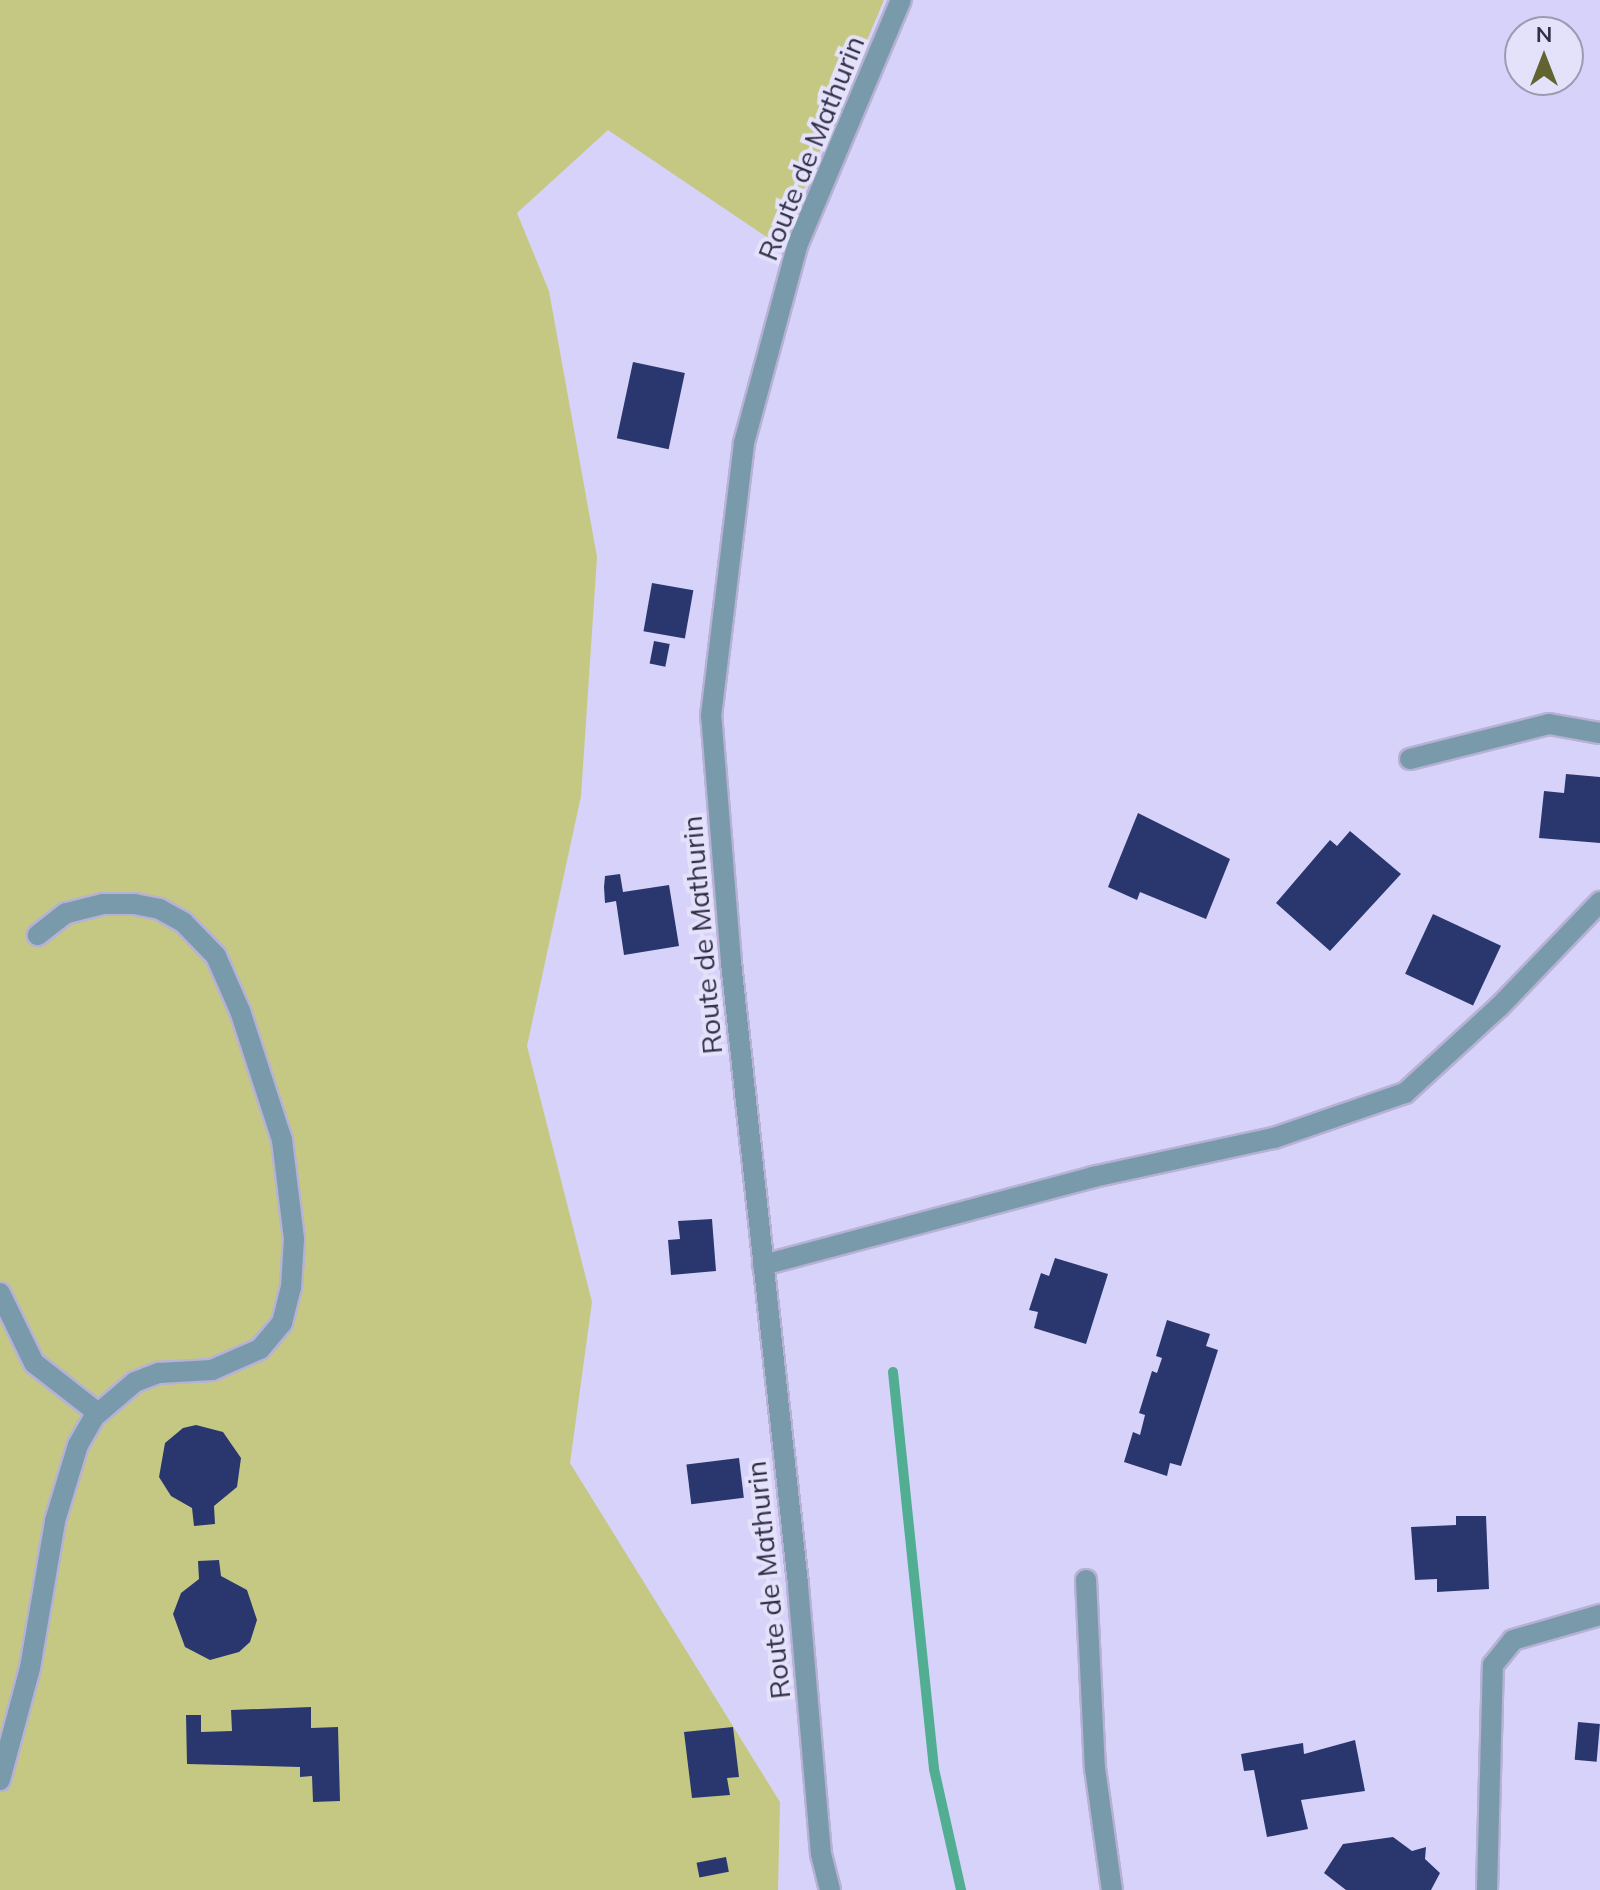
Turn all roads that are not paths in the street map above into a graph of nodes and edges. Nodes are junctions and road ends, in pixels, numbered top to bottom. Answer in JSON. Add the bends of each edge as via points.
{"nodes":[{"id":1,"x":901,"y":0,"type":"edge"},
{"id":2,"x":1600,"y":733,"type":"edge"},
{"id":3,"x":1410,"y":759,"type":"dead end"},
{"id":4,"x":1600,"y":902,"type":"edge"},
{"id":5,"x":38,"y":935,"type":"dead end"},
{"id":6,"x":763,"y":1265,"type":"junction"},
{"id":7,"x":0,"y":1293,"type":"edge"},
{"id":8,"x":98,"y":1413,"type":"junction"},
{"id":9,"x":1086,"y":1580,"type":"dead end"},
{"id":10,"x":1600,"y":1615,"type":"edge"},
{"id":11,"x":0,"y":1780,"type":"edge"},
{"id":12,"x":830,"y":1890,"type":"edge"},
{"id":13,"x":1112,"y":1890,"type":"edge"},
{"id":14,"x":1487,"y":1890,"type":"edge"}],
"edges":[{"from":1,"to":6,"type":"street","name":"Route de Mathurin","via":[[797,246],[748,428],[711,716]]},
{"from":2,"to":3,"type":"street","via":[[1549,724]]},
{"from":4,"to":6,"type":"street","via":[[1499,1007],[1405,1093],[1274,1138],[1093,1177]]},
{"from":5,"to":8,"type":"street","via":[[66,913],[103,904],[135,904],[160,909],[200,938],[216,956],[240,1011],[282,1140],[291,1194],[291,1288],[282,1323],[260,1349],[212,1370],[159,1373],[135,1382]]},
{"from":6,"to":12,"type":"street","name":"Route de Mathurin","via":[[821,1854]]},
{"from":7,"to":8,"type":"street","via":[[34,1363]]},
{"from":8,"to":11,"type":"street","via":[[65,1480],[30,1668]]},
{"from":9,"to":13,"type":"street","via":[[1095,1768]]},
{"from":10,"to":14,"type":"street","via":[[1513,1640],[1493,1665]]}]}
